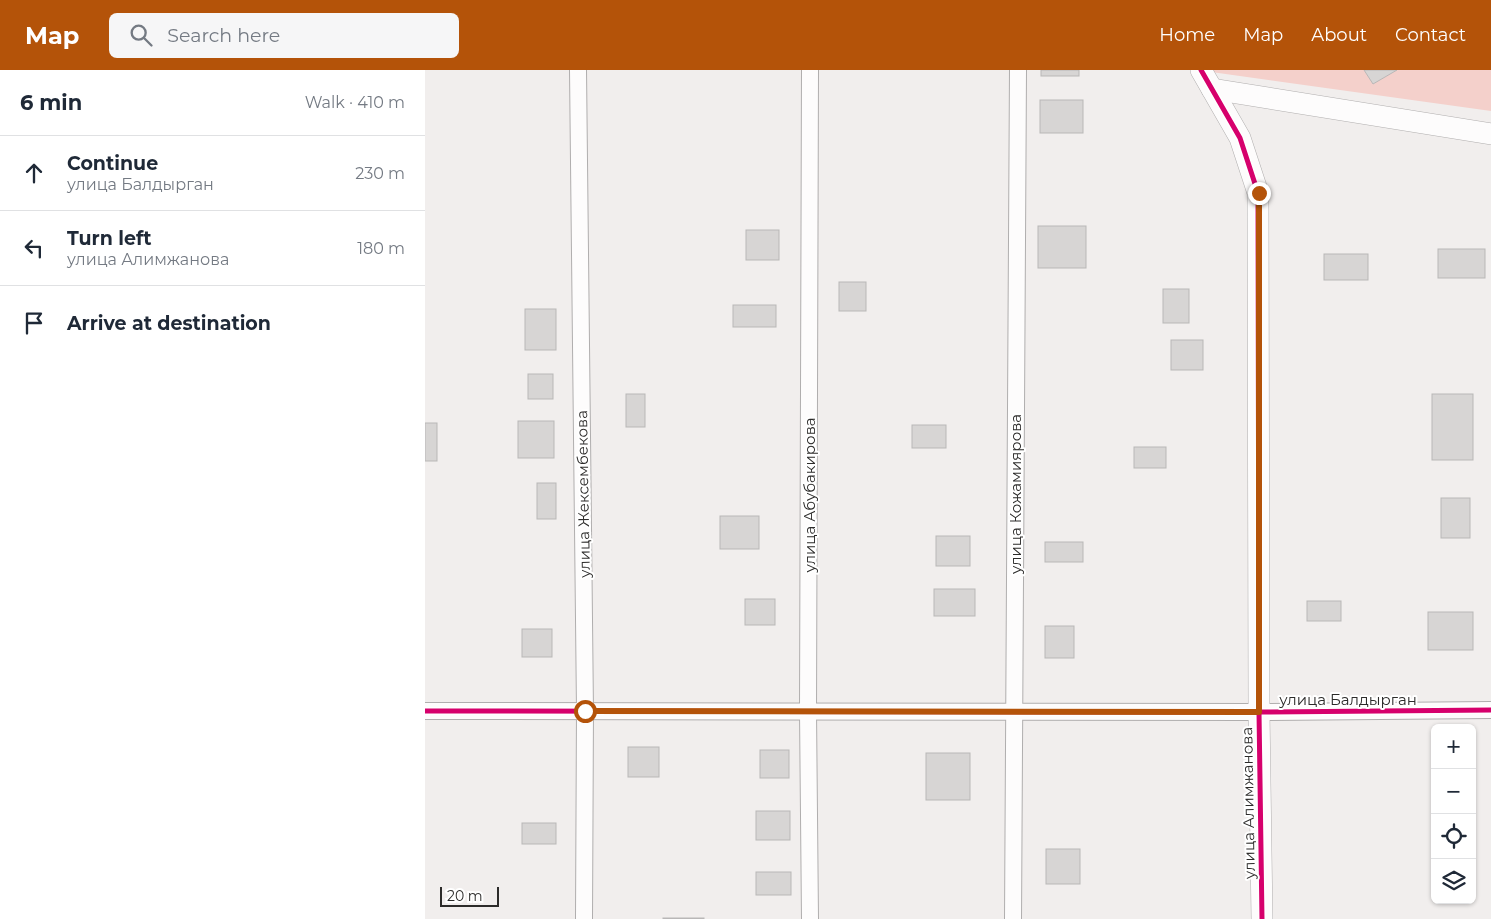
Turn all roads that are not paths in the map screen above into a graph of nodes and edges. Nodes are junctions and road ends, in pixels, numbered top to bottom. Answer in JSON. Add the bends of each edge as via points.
{"nodes":[{"id":1,"x":578,"y":70,"type":"edge"},
{"id":2,"x":810,"y":70,"type":"edge"},
{"id":3,"x":1018,"y":70,"type":"edge"},
{"id":4,"x":1201,"y":70,"type":"edge"},
{"id":5,"x":1212,"y":89,"type":"junction"},
{"id":6,"x":1491,"y":134,"type":"edge"},
{"id":7,"x":1491,"y":710,"type":"edge"},
{"id":8,"x":425,"y":711,"type":"edge"},
{"id":9,"x":585,"y":711,"type":"junction"},
{"id":10,"x":808,"y":712,"type":"junction"},
{"id":11,"x":1013,"y":712,"type":"junction"},
{"id":12,"x":1259,"y":712,"type":"junction"},
{"id":13,"x":584,"y":919,"type":"edge"},
{"id":14,"x":811,"y":919,"type":"edge"},
{"id":15,"x":1013,"y":919,"type":"edge"},
{"id":16,"x":1262,"y":919,"type":"edge"}],
"edges":[{"from":1,"to":9,"type":"street","name":"улица Жексембекова"},
{"from":2,"to":10,"type":"street","name":"улица Абубакирова"},
{"from":3,"to":11,"type":"street","name":"улица Кожамиярова"},
{"from":4,"to":5,"type":"street","name":"улица Алимжанова"},
{"from":5,"to":6,"type":"street"},
{"from":5,"to":12,"type":"street","name":"улица Алимжанова","via":[[1240,138],[1259,193]]},
{"from":7,"to":12,"type":"street","name":"улица Балдырган"},
{"from":8,"to":9,"type":"street","name":"улица Балдырган"},
{"from":9,"to":10,"type":"street","name":"улица Балдырган"},
{"from":9,"to":13,"type":"street","name":"улица Жексембекова"},
{"from":10,"to":11,"type":"street","name":"улица Балдырган"},
{"from":10,"to":14,"type":"street","name":"улица Абубакирова"},
{"from":11,"to":12,"type":"street","name":"улица Балдырган"},
{"from":11,"to":15,"type":"street","name":"улица Кожамиярова"},
{"from":12,"to":16,"type":"street","name":"улица Алимжанова"}]}
